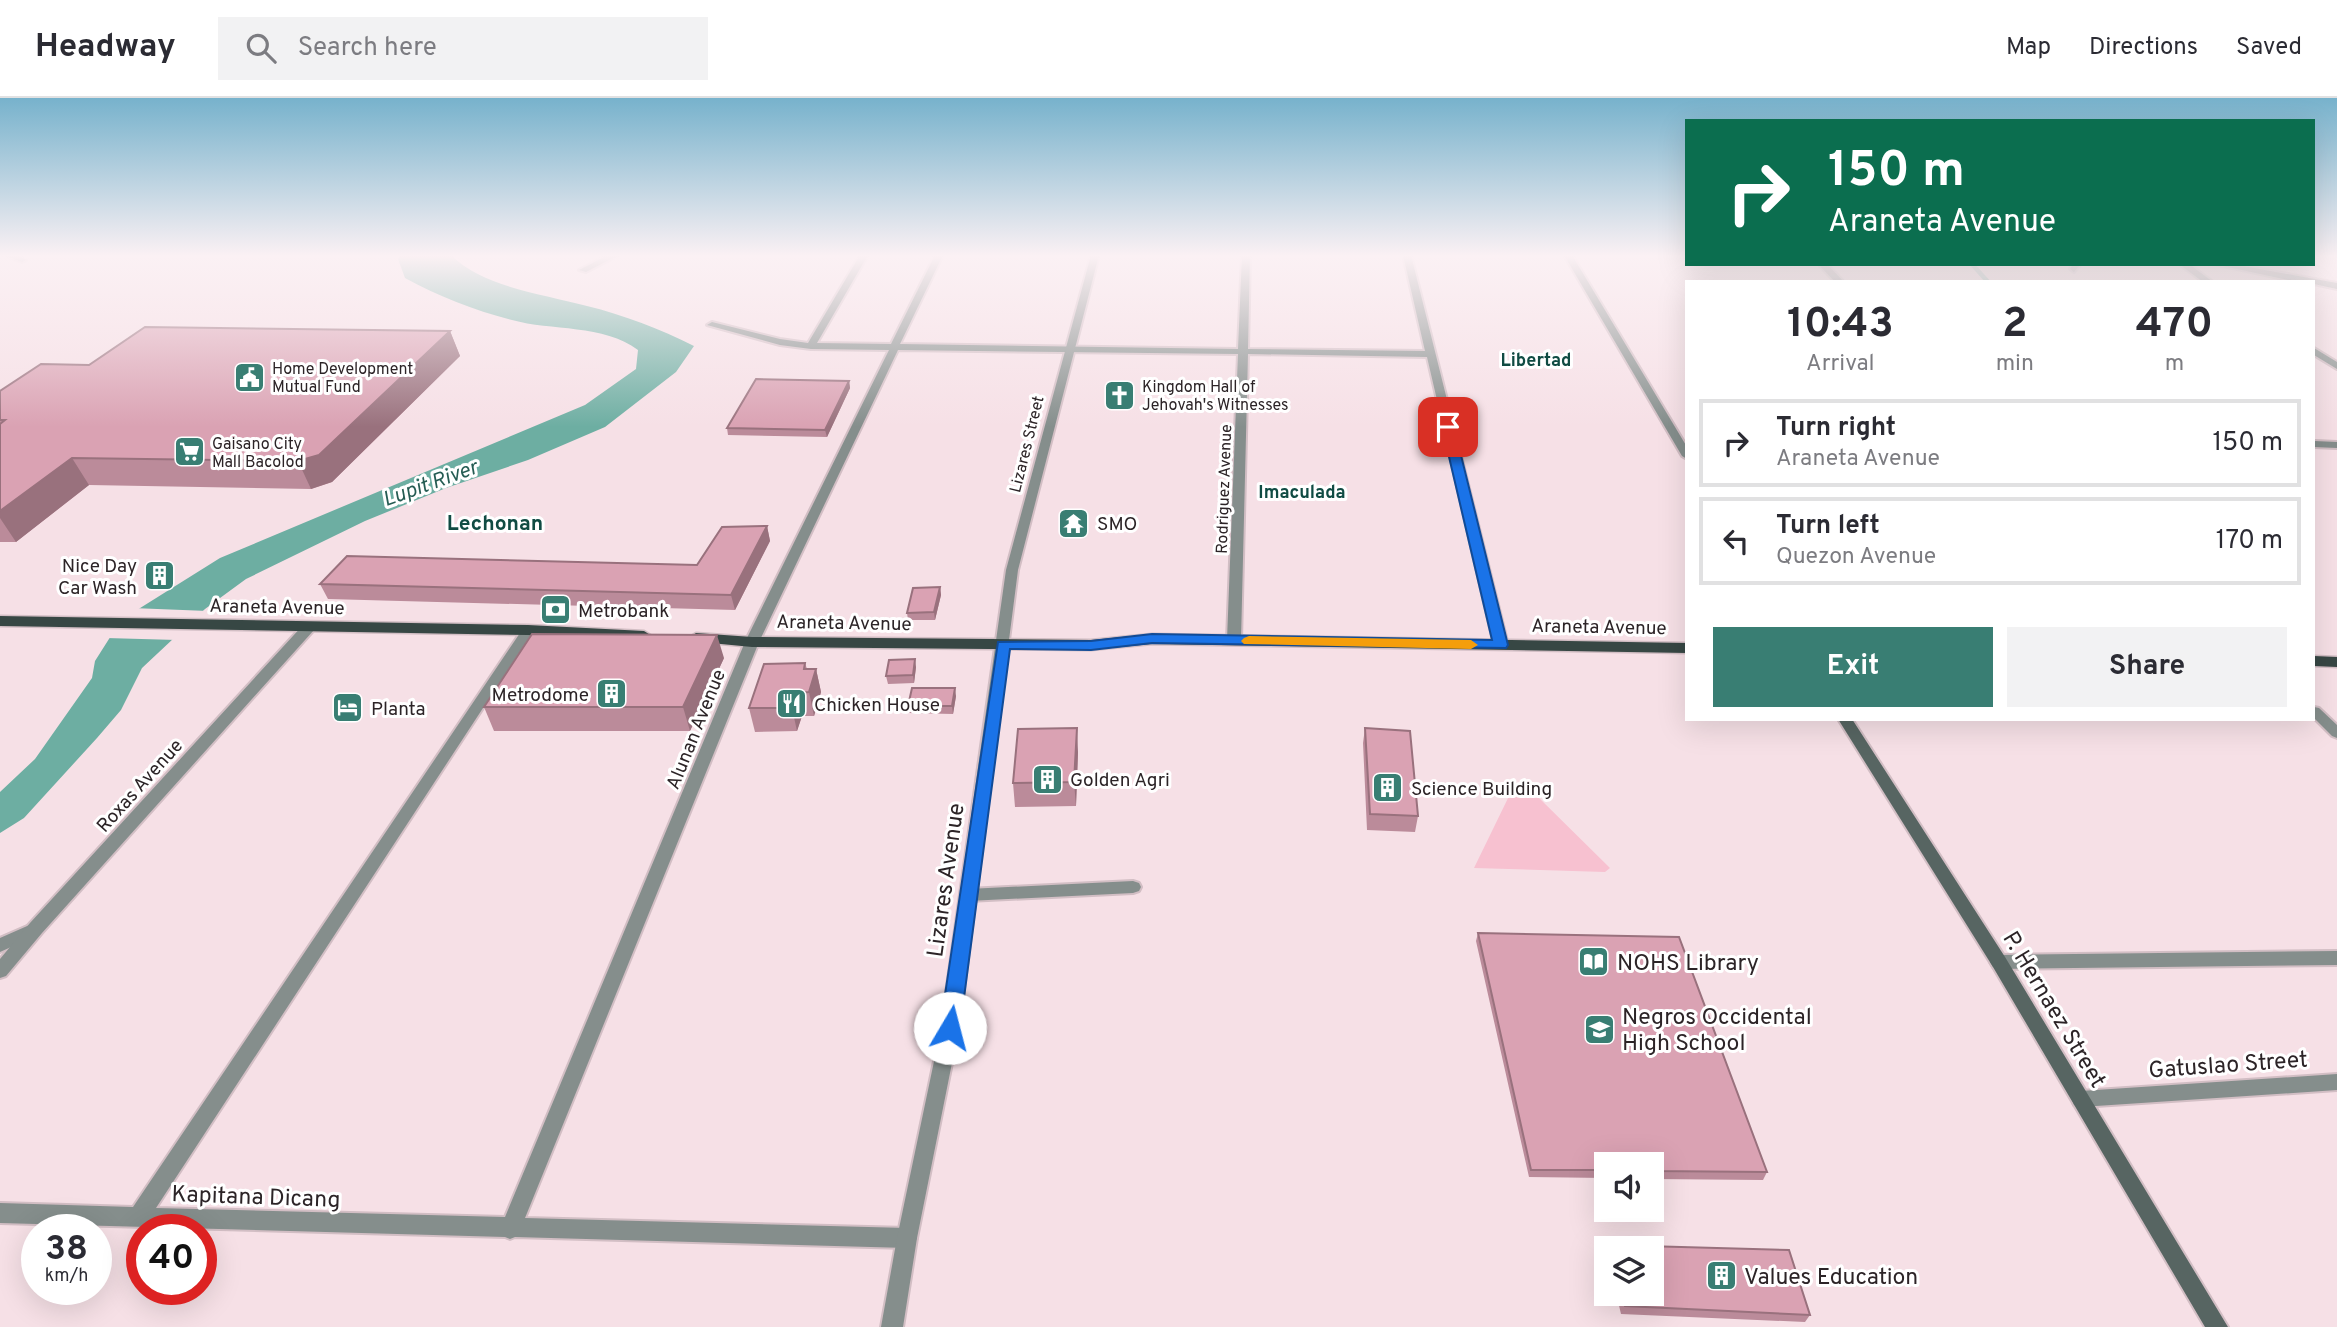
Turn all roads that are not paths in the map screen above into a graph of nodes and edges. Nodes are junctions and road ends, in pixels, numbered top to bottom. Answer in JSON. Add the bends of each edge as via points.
{"nodes":[{"id":1,"x":831,"y":312,"type":"edge"},
{"id":2,"x":912,"y":312,"type":"edge"},
{"id":3,"x":1079,"y":312,"type":"edge"},
{"id":4,"x":1245,"y":312,"type":"edge"},
{"id":5,"x":1420,"y":312,"type":"edge"},
{"id":6,"x":1602,"y":312,"type":"edge"},
{"id":7,"x":712,"y":325,"type":"dead end"},
{"id":8,"x":811,"y":346,"type":"junction"},
{"id":9,"x":895,"y":347,"type":"junction"},
{"id":10,"x":1069,"y":349,"type":"junction"},
{"id":11,"x":1244,"y":351,"type":"junction"},
{"id":12,"x":2315,"y":352,"type":"edge"},
{"id":13,"x":1430,"y":354,"type":"junction"},
{"id":14,"x":2337,"y":366,"type":"edge"},
{"id":15,"x":2315,"y":444,"type":"edge"},
{"id":16,"x":2337,"y":445,"type":"edge"},
{"id":17,"x":1685,"y":453,"type":"edge"},
{"id":18,"x":0,"y":621,"type":"edge"},
{"id":19,"x":309,"y":627,"type":"junction"},
{"id":20,"x":528,"y":630,"type":"junction"},
{"id":21,"x":1234,"y":640,"type":"junction"},
{"id":22,"x":752,"y":642,"type":"junction"},
{"id":23,"x":1003,"y":645,"type":"junction"},
{"id":24,"x":1501,"y":645,"type":"junction"},
{"id":25,"x":1685,"y":648,"type":"edge"},
{"id":26,"x":2315,"y":661,"type":"edge"},
{"id":27,"x":2337,"y":662,"type":"edge"},
{"id":28,"x":2315,"y":712,"type":"edge"},
{"id":29,"x":1847,"y":721,"type":"edge"},
{"id":30,"x":2337,"y":733,"type":"edge"},
{"id":31,"x":1133,"y":887,"type":"dead end"},
{"id":32,"x":968,"y":895,"type":"junction"},
{"id":33,"x":36,"y":928,"type":"junction"},
{"id":34,"x":0,"y":945,"type":"edge"},
{"id":35,"x":2337,"y":958,"type":"edge"},
{"id":36,"x":1999,"y":962,"type":"junction"},
{"id":37,"x":0,"y":971,"type":"edge"},
{"id":38,"x":2337,"y":1082,"type":"edge"},
{"id":39,"x":2081,"y":1099,"type":"junction"},
{"id":40,"x":0,"y":1213,"type":"edge"},
{"id":41,"x":140,"y":1214,"type":"edge"},
{"id":42,"x":126,"y":1217,"type":"edge"},
{"id":43,"x":217,"y":1219,"type":"edge"},
{"id":44,"x":510,"y":1228,"type":"junction"},
{"id":45,"x":907,"y":1238,"type":"junction"},
{"id":46,"x":892,"y":1327,"type":"edge"},
{"id":47,"x":2217,"y":1327,"type":"edge"}],
"edges":[{"from":1,"to":8,"type":"street"},
{"from":2,"to":9,"type":"street","name":"Alunan Avenue"},
{"from":3,"to":10,"type":"street","name":"Lizares Street"},
{"from":4,"to":11,"type":"street","name":"Rodriguez Avenue"},
{"from":5,"to":13,"type":"street"},
{"from":6,"to":17,"type":"street"},
{"from":7,"to":8,"type":"street"},
{"from":8,"to":9,"type":"street"},
{"from":9,"to":10,"type":"street"},
{"from":9,"to":22,"type":"street","name":"Alunan Avenue"},
{"from":10,"to":11,"type":"street"},
{"from":10,"to":23,"type":"street","name":"Lizares Street","via":[[1012,569]]},
{"from":11,"to":13,"type":"street"},
{"from":11,"to":21,"type":"street","name":"Rodriguez Avenue"},
{"from":12,"to":14,"type":"street"},
{"from":13,"to":24,"type":"street"},
{"from":15,"to":16,"type":"street"},
{"from":18,"to":19,"type":"main road","name":"Araneta Avenue"},
{"from":19,"to":20,"type":"main road","name":"Araneta Avenue"},
{"from":19,"to":33,"type":"street","name":"Roxas Avenue"},
{"from":20,"to":22,"type":"main road","name":"Araneta Avenue"},
{"from":20,"to":41,"type":"street"},
{"from":21,"to":23,"type":"main road","name":"Araneta Avenue"},
{"from":21,"to":24,"type":"main road","name":"Araneta Avenue"},
{"from":22,"to":23,"type":"main road","name":"Araneta Avenue"},
{"from":22,"to":44,"type":"street","name":"Alunan Avenue"},
{"from":23,"to":32,"type":"street","name":"Lizares Avenue"},
{"from":24,"to":25,"type":"main road","name":"Araneta Avenue"},
{"from":26,"to":27,"type":"main road"},
{"from":28,"to":30,"type":"street"},
{"from":29,"to":36,"type":"main road","name":"P. Hernaez Street"},
{"from":31,"to":32,"type":"street"},
{"from":32,"to":45,"type":"street","name":"Lizares Avenue","via":[[950,1028]]},
{"from":33,"to":34,"type":"street"},
{"from":33,"to":37,"type":"street","name":"Roxas Avenue"},
{"from":35,"to":36,"type":"street"},
{"from":36,"to":39,"type":"main road","name":"P. Hernaez Street"},
{"from":38,"to":39,"type":"street","name":"Gatuslao Street"},
{"from":39,"to":47,"type":"main road","name":"P. Hernaez Street"},
{"from":40,"to":42,"type":"street","name":"Kapitana Dicang"},
{"from":43,"to":44,"type":"street","name":"Kapitana Dicang"},
{"from":44,"to":45,"type":"street","name":"Kapitana Dicang"},
{"from":45,"to":46,"type":"street","name":"Lizares Avenue"}]}
